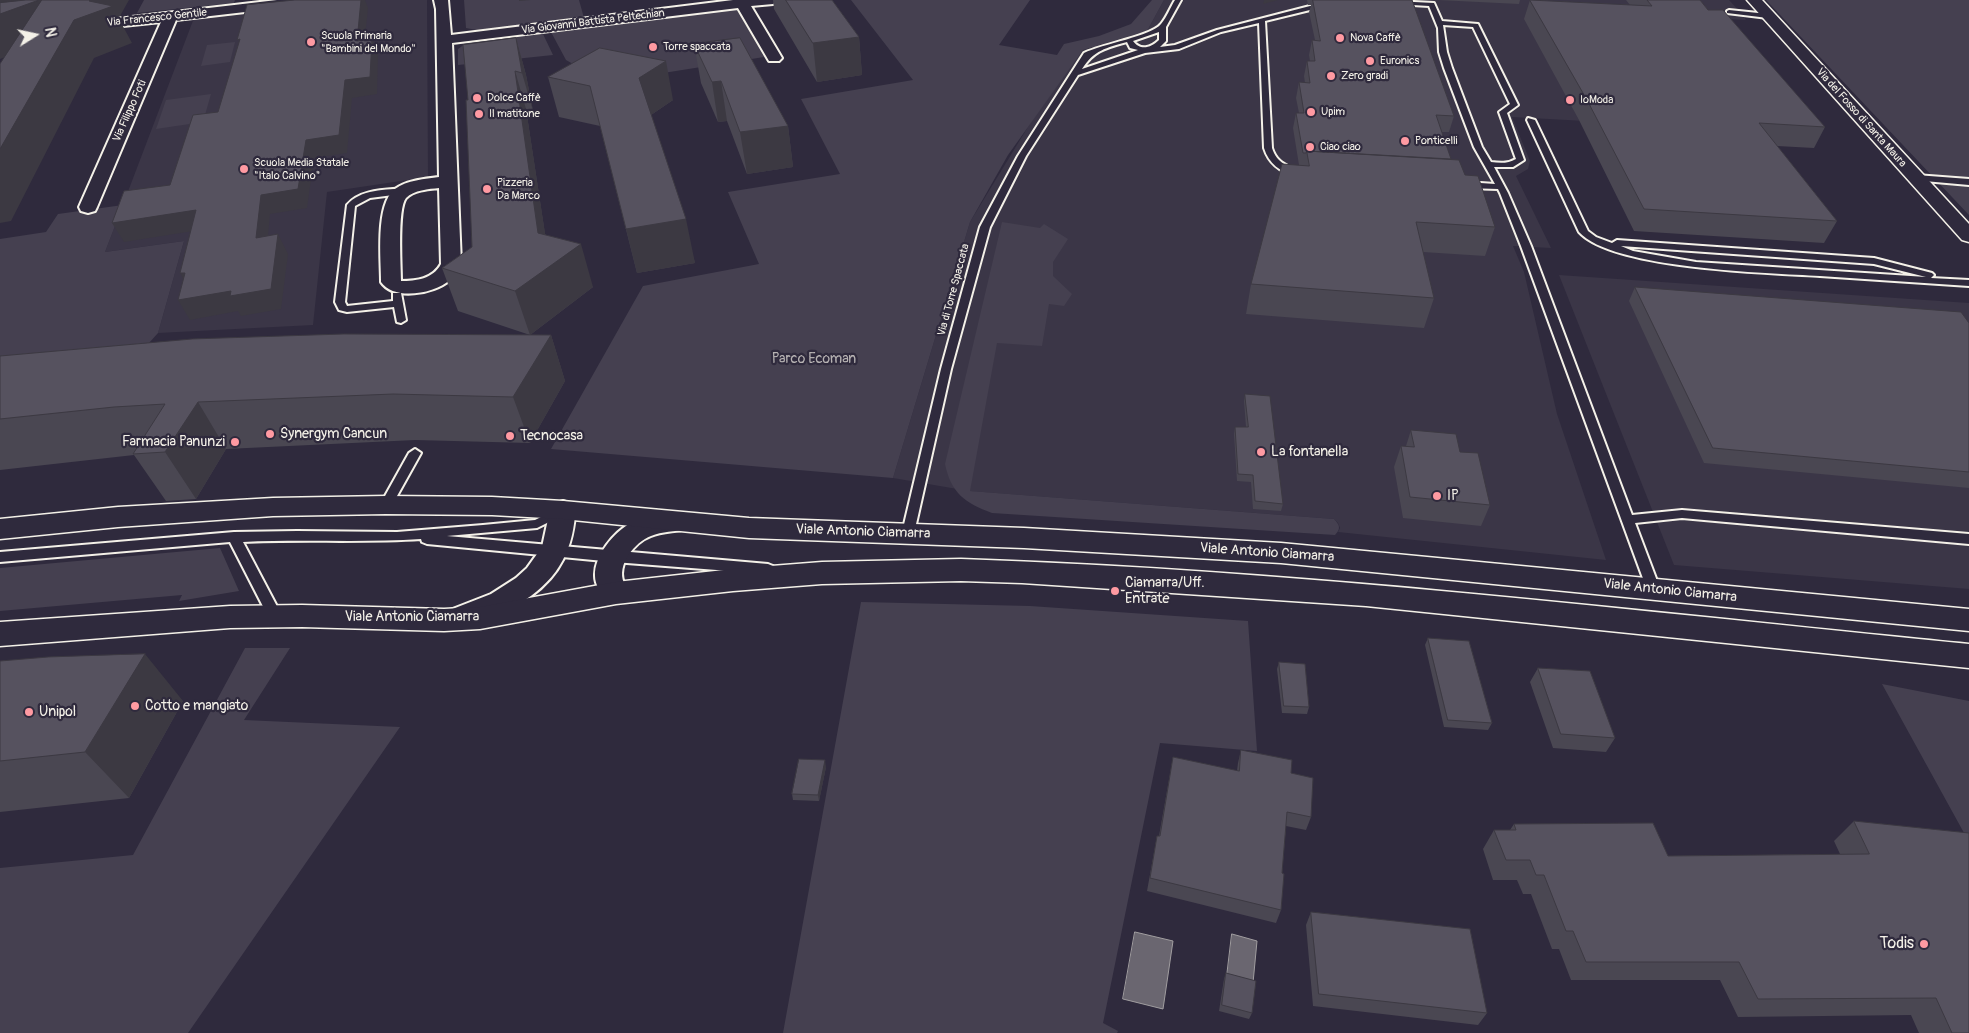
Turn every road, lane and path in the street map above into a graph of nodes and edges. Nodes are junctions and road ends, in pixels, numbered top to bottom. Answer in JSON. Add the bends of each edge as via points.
{"nodes":[{"id":1,"x":314,"y":0,"type":"edge"},
{"id":2,"x":442,"y":0,"type":"edge"},
{"id":3,"x":774,"y":0,"type":"edge"},
{"id":4,"x":1178,"y":0,"type":"edge"},
{"id":5,"x":1343,"y":0,"type":"edge"},
{"id":6,"x":1754,"y":0,"type":"edge"},
{"id":7,"x":741,"y":1,"type":"edge"},
{"id":8,"x":1383,"y":2,"type":"edge"},
{"id":9,"x":1729,"y":12,"type":"dead end"},
{"id":10,"x":171,"y":16,"type":"junction"},
{"id":11,"x":1768,"y":16,"type":"junction"},
{"id":12,"x":1262,"y":20,"type":"junction"},
{"id":13,"x":1440,"y":23,"type":"junction"},
{"id":14,"x":1163,"y":27,"type":"junction"},
{"id":15,"x":69,"y":28,"type":"edge"},
{"id":16,"x":444,"y":40,"type":"junction"},
{"id":17,"x":1130,"y":41,"type":"junction"},
{"id":18,"x":1146,"y":51,"type":"junction"},
{"id":19,"x":774,"y":58,"type":"dead end"},
{"id":20,"x":1074,"y":74,"type":"junction"},
{"id":21,"x":1531,"y":120,"type":"dead end"},
{"id":22,"x":1487,"y":164,"type":"junction"},
{"id":23,"x":1301,"y":174,"type":"edge"},
{"id":24,"x":1916,"y":178,"type":"junction"},
{"id":25,"x":448,"y":181,"type":"junction"},
{"id":26,"x":1969,"y":182,"type":"edge"},
{"id":27,"x":1453,"y":184,"type":"edge"},
{"id":28,"x":1501,"y":187,"type":"junction"},
{"id":29,"x":406,"y":191,"type":"junction"},
{"id":30,"x":88,"y":207,"type":"dead end"},
{"id":31,"x":1969,"y":236,"type":"edge"},
{"id":32,"x":1602,"y":242,"type":"junction"},
{"id":33,"x":1957,"y":281,"type":"junction"},
{"id":34,"x":1969,"y":283,"type":"edge"},
{"id":35,"x":398,"y":295,"type":"junction"},
{"id":36,"x":401,"y":320,"type":"dead end"},
{"id":37,"x":415,"y":453,"type":"dead end"},
{"id":38,"x":386,"y":505,"type":"junction"},
{"id":39,"x":564,"y":510,"type":"junction"},
{"id":40,"x":1627,"y":520,"type":"junction"},
{"id":41,"x":677,"y":522,"type":"junction"},
{"id":42,"x":0,"y":529,"type":"edge"},
{"id":43,"x":908,"y":534,"type":"junction"},
{"id":44,"x":397,"y":536,"type":"junction"},
{"id":45,"x":234,"y":537,"type":"junction"},
{"id":46,"x":1969,"y":539,"type":"edge"},
{"id":47,"x":553,"y":552,"type":"junction"},
{"id":48,"x":0,"y":557,"type":"edge"},
{"id":49,"x":614,"y":558,"type":"junction"},
{"id":50,"x":822,"y":573,"type":"junction"},
{"id":51,"x":1653,"y":589,"type":"junction"},
{"id":52,"x":616,"y":593,"type":"junction"},
{"id":53,"x":275,"y":616,"type":"junction"},
{"id":54,"x":455,"y":620,"type":"junction"},
{"id":55,"x":1969,"y":620,"type":"edge"},
{"id":56,"x":0,"y":634,"type":"edge"},
{"id":57,"x":1969,"y":656,"type":"edge"}],
"edges":[{"from":1,"to":10,"type":"street","name":"Via Francesco Gentile"},
{"from":2,"to":16,"type":"street"},
{"from":3,"to":7,"type":"street","name":"Via Giovanni Battista Peltechian"},
{"from":4,"to":14,"type":"lane"},
{"from":5,"to":12,"type":"lane","via":[[1346,10],[1310,8]]},
{"from":6,"to":11,"type":"street","name":"Via del Fosso di Santa Maura"},
{"from":7,"to":16,"type":"street","name":"Via Giovanni Battista Peltechian"},
{"from":7,"to":19,"type":"street"},
{"from":8,"to":13,"type":"lane","via":[[1432,4]]},
{"from":9,"to":11,"type":"lane"},
{"from":10,"to":15,"type":"street","name":"Via Francesco Gentile"},
{"from":10,"to":30,"type":"street","name":"Via Filippo Foti"},
{"from":11,"to":24,"type":"street","name":"Via del Fosso di Santa Maura"},
{"from":12,"to":18,"type":"lane","via":[[1176,47]]},
{"from":12,"to":23,"type":"lane","via":[[1269,154],[1281,167]]},
{"from":13,"to":22,"type":"lane","via":[[1448,68]]},
{"from":13,"to":22,"type":"lane","via":[[1476,25],[1514,105],[1503,112],[1520,160],[1511,165]]},
{"from":14,"to":17,"type":"lane","name":"Via di Torre Spaccata"},
{"from":14,"to":18,"type":"lane","via":[[1160,44]]},
{"from":16,"to":25,"type":"street"},
{"from":17,"to":18,"type":"lane","via":[[1135,48]]},
{"from":17,"to":20,"type":"lane","name":"Via di Torre Spaccata","via":[[1089,54]]},
{"from":18,"to":20,"type":"lane"},
{"from":20,"to":43,"type":"lane","name":"Via di Torre Spaccata","via":[[1022,156],[983,233],[940,389]]},
{"from":21,"to":32,"type":"lane","via":[[1584,232]]},
{"from":22,"to":28,"type":"lane"},
{"from":24,"to":26,"type":"lane"},
{"from":24,"to":31,"type":"street","name":"Via del Fosso di Santa Maura"},
{"from":25,"to":29,"type":"street"},
{"from":25,"to":35,"type":"street","via":[[450,268],[439,279]]},
{"from":27,"to":28,"type":"lane"},
{"from":28,"to":40,"type":"lane","via":[[1526,246]]},
{"from":29,"to":35,"type":"street","via":[[396,197],[392,208],[391,282]]},
{"from":29,"to":35,"type":"lane","via":[[368,196],[351,205],[340,302],[347,309]]},
{"from":32,"to":33,"type":"lane","via":[[1874,261]]},
{"from":32,"to":33,"type":"lane","via":[[1637,255],[1696,265]]},
{"from":33,"to":34,"type":"lane"},
{"from":35,"to":36,"type":"lane"},
{"from":37,"to":38,"type":"lane"},
{"from":38,"to":39,"type":"street","name":"Viale Antonio Ciamarra"},
{"from":38,"to":42,"type":"street","name":"Viale Antonio Ciamarra","via":[[222,510]]},
{"from":39,"to":41,"type":"street","name":"Viale Antonio Ciamarra"},
{"from":39,"to":44,"type":"lane","name":"Viale Antonio Ciamarra","via":[[537,524]]},
{"from":39,"to":47,"type":"street"},
{"from":40,"to":46,"type":"lane","via":[[1682,514]]},
{"from":40,"to":51,"type":"lane"},
{"from":41,"to":43,"type":"street","name":"Viale Antonio Ciamarra"},
{"from":41,"to":49,"type":"street","via":[[642,529],[625,541]]},
{"from":43,"to":51,"type":"street","name":"Viale Antonio Ciamarra","via":[[1281,553]]},
{"from":44,"to":45,"type":"lane","name":"Viale Antonio Ciamarra"},
{"from":44,"to":47,"type":"lane","name":"Viale Antonio Ciamarra"},
{"from":45,"to":48,"type":"lane","name":"Viale Antonio Ciamarra"},
{"from":45,"to":53,"type":"lane"},
{"from":47,"to":49,"type":"lane","name":"Viale Antonio Ciamarra"},
{"from":47,"to":54,"type":"street","via":[[537,576],[522,588]]},
{"from":49,"to":50,"type":"lane","name":"Viale Antonio Ciamarra"},
{"from":49,"to":52,"type":"street","via":[[609,577]]},
{"from":50,"to":52,"type":"street","name":"Viale Antonio Ciamarra"},
{"from":50,"to":57,"type":"street","name":"Viale Antonio Ciamarra","via":[[961,570],[1294,590]]},
{"from":51,"to":55,"type":"street","name":"Viale Antonio Ciamarra"},
{"from":52,"to":54,"type":"street","name":"Viale Antonio Ciamarra","via":[[505,615]]},
{"from":53,"to":54,"type":"street","name":"Viale Antonio Ciamarra"},
{"from":53,"to":56,"type":"street","name":"Viale Antonio Ciamarra","via":[[156,621]]}]}
